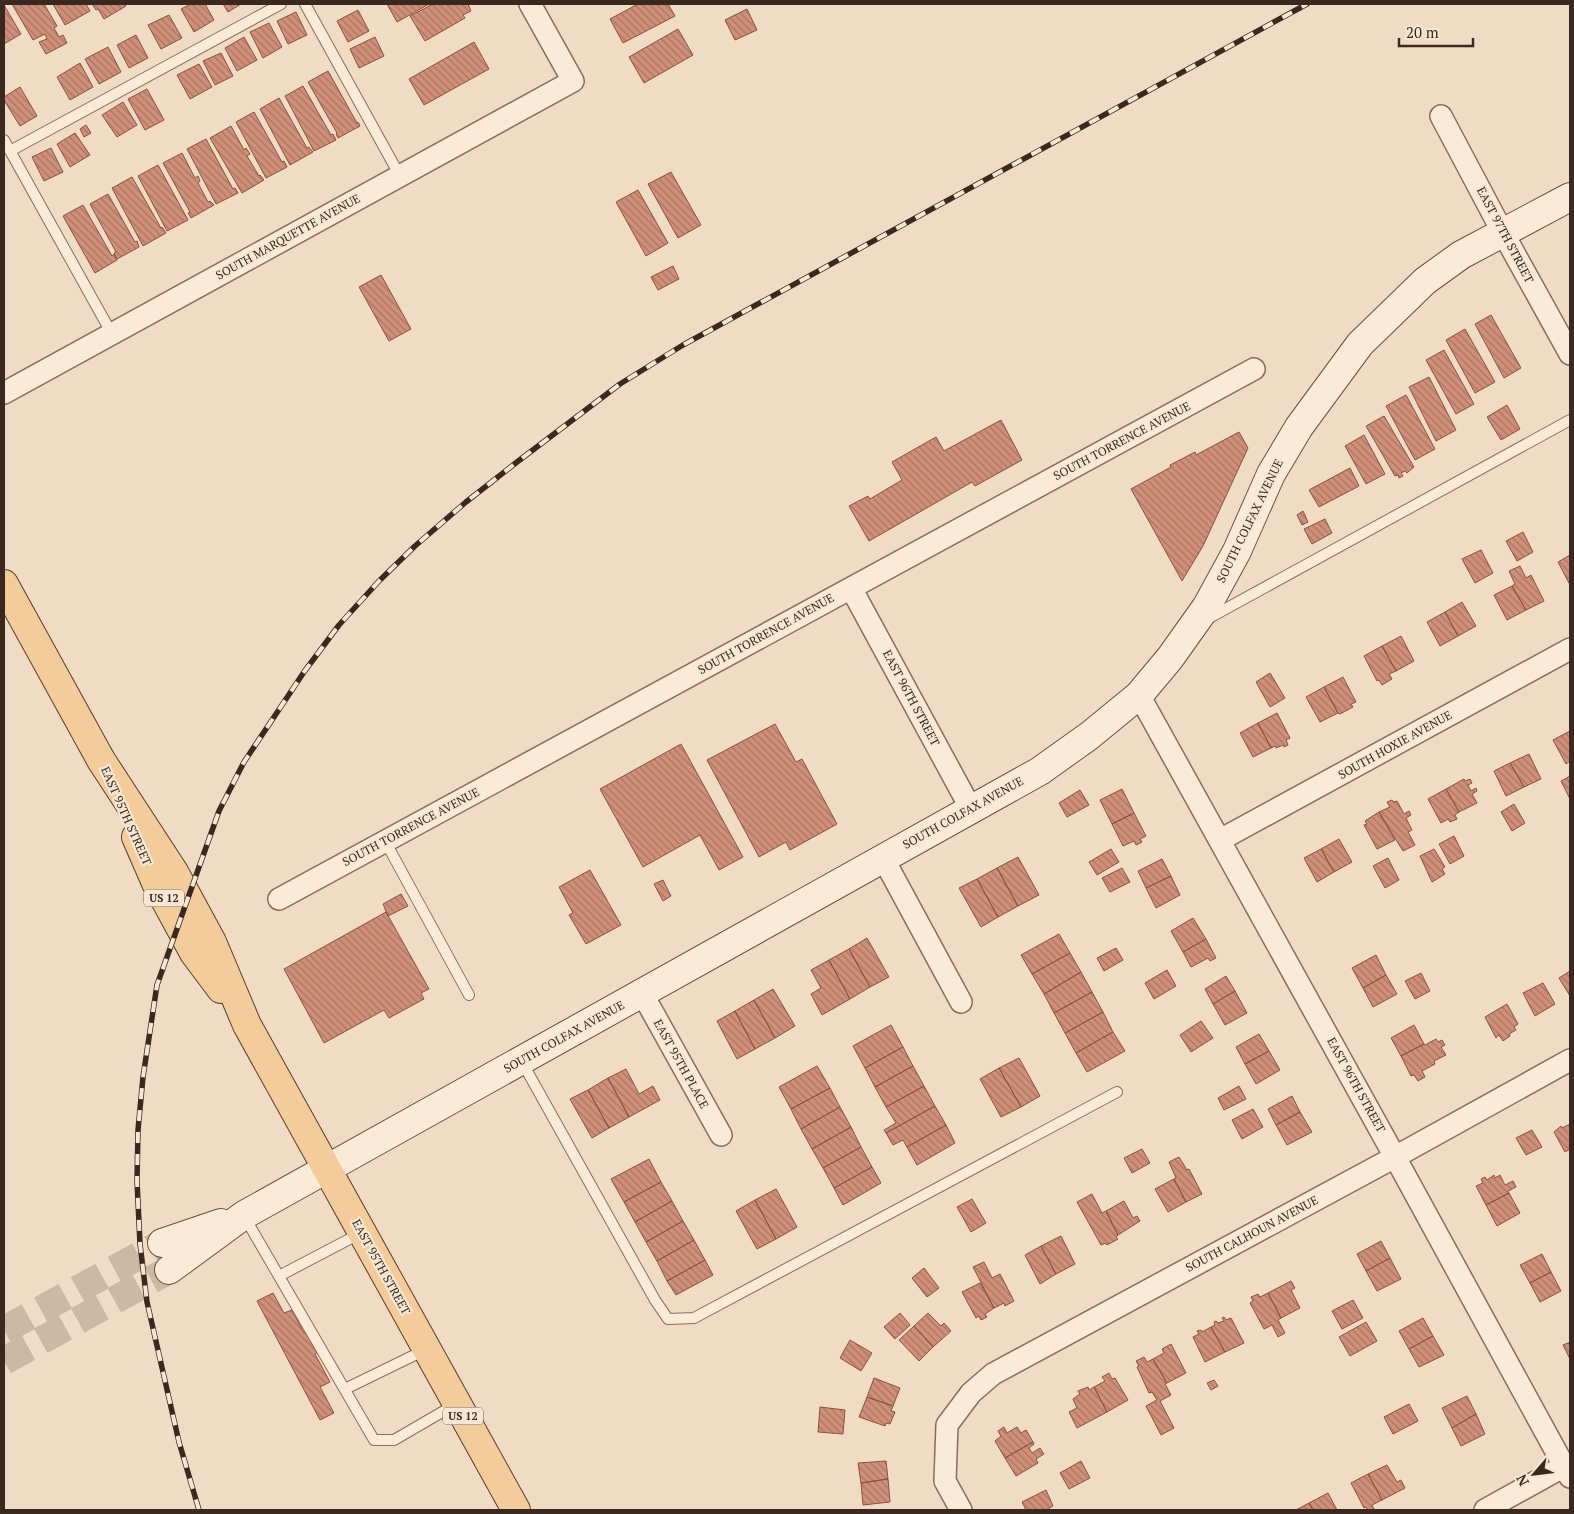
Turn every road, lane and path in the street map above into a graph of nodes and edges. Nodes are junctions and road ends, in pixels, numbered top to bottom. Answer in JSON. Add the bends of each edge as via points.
{"nodes":[{"id":1,"x":281,"y":4,"type":"edge"},
{"id":2,"x":305,"y":4,"type":"edge"},
{"id":3,"x":530,"y":4,"type":"edge"},
{"id":4,"x":1441,"y":116,"type":"dead end"},
{"id":5,"x":4,"y":140,"type":"edge"},
{"id":6,"x":10,"y":151,"type":"junction"},
{"id":7,"x":400,"y":176,"type":"junction"},
{"id":8,"x":1570,"y":196,"type":"edge"},
{"id":9,"x":1503,"y":233,"type":"junction"},
{"id":10,"x":112,"y":334,"type":"junction"},
{"id":11,"x":1570,"y":354,"type":"edge"},
{"id":12,"x":1254,"y":369,"type":"dead end"},
{"id":13,"x":4,"y":393,"type":"edge"},
{"id":14,"x":1570,"y":420,"type":"edge"},
{"id":15,"x":4,"y":584,"type":"edge"},
{"id":16,"x":851,"y":588,"type":"junction"},
{"id":17,"x":1193,"y":626,"type":"junction"},
{"id":18,"x":1570,"y":649,"type":"edge"},
{"id":19,"x":1139,"y":695,"type":"junction"},
{"id":20,"x":971,"y":809,"type":"junction"},
{"id":21,"x":1220,"y":840,"type":"junction"},
{"id":22,"x":385,"y":842,"type":"junction"},
{"id":23,"x":883,"y":858,"type":"junction"},
{"id":24,"x":278,"y":899,"type":"dead end"},
{"id":25,"x":642,"y":994,"type":"junction"},
{"id":26,"x":469,"y":995,"type":"dead end"},
{"id":27,"x":961,"y":1002,"type":"dead end"},
{"id":28,"x":1570,"y":1060,"type":"edge"},
{"id":29,"x":522,"y":1061,"type":"junction"},
{"id":30,"x":1117,"y":1092,"type":"dead end"},
{"id":31,"x":721,"y":1135,"type":"dead end"},
{"id":32,"x":1395,"y":1157,"type":"junction"},
{"id":33,"x":327,"y":1170,"type":"junction"},
{"id":34,"x":244,"y":1216,"type":"junction"},
{"id":35,"x":362,"y":1233,"type":"junction"},
{"id":36,"x":162,"y":1242,"type":"tunnel mouth"},
{"id":37,"x":169,"y":1270,"type":"tunnel mouth"},
{"id":38,"x":279,"y":1276,"type":"junction"},
{"id":39,"x":426,"y":1349,"type":"junction"},
{"id":40,"x":344,"y":1388,"type":"junction"},
{"id":41,"x":456,"y":1403,"type":"junction"},
{"id":42,"x":1568,"y":1468,"type":"edge"},
{"id":43,"x":516,"y":1510,"type":"edge"},
{"id":44,"x":961,"y":1510,"type":"edge"},
{"id":45,"x":1485,"y":1510,"type":"edge"}],
"edges":[{"from":1,"to":6,"type":"lane"},
{"from":2,"to":7,"type":"lane"},
{"from":3,"to":7,"type":"street","name":"SOUTH MARQUETTE AVENUE","via":[[573,81]]},
{"from":4,"to":9,"type":"street","name":"EAST 97TH STREET"},
{"from":5,"to":6,"type":"lane"},
{"from":6,"to":10,"type":"lane"},
{"from":7,"to":10,"type":"street","name":"SOUTH MARQUETTE AVENUE"},
{"from":8,"to":9,"type":"main road"},
{"from":9,"to":11,"type":"street","name":"EAST 97TH STREET"},
{"from":9,"to":17,"type":"main road","name":"SOUTH COLFAX AVENUE","via":[[1461,255],[1425,281],[1350,358],[1300,426],[1271,474],[1237,551]]},
{"from":10,"to":13,"type":"street","name":"SOUTH MARQUETTE AVENUE"},
{"from":12,"to":16,"type":"street","name":"SOUTH TORRENCE AVENUE"},
{"from":14,"to":17,"type":"lane"},
{"from":15,"to":33,"type":"main road","name":"EAST 95TH STREET","number":"US 12","via":[[101,760],[160,890],[194,953],[247,1024]]},
{"from":16,"to":20,"type":"street","name":"EAST 96TH STREET"},
{"from":16,"to":22,"type":"street","name":"SOUTH TORRENCE AVENUE"},
{"from":17,"to":19,"type":"main road","name":"SOUTH COLFAX AVENUE"},
{"from":18,"to":21,"type":"street","name":"SOUTH HOXIE AVENUE"},
{"from":19,"to":20,"type":"main road","name":"SOUTH COLFAX AVENUE","via":[[1040,771]]},
{"from":19,"to":21,"type":"street","name":"EAST 96TH STREET"},
{"from":20,"to":23,"type":"main road","name":"SOUTH COLFAX AVENUE"},
{"from":21,"to":32,"type":"street","name":"EAST 96TH STREET"},
{"from":22,"to":24,"type":"street","name":"SOUTH TORRENCE AVENUE"},
{"from":22,"to":26,"type":"lane"},
{"from":23,"to":25,"type":"main road","name":"SOUTH COLFAX AVENUE"},
{"from":23,"to":27,"type":"street"},
{"from":25,"to":29,"type":"main road","name":"SOUTH COLFAX AVENUE"},
{"from":25,"to":31,"type":"street","name":"EAST 95TH PLACE"},
{"from":28,"to":32,"type":"street","name":"SOUTH CALHOUN AVENUE"},
{"from":29,"to":30,"type":"lane","via":[[668,1319],[694,1318]]},
{"from":29,"to":33,"type":"main road","name":"SOUTH COLFAX AVENUE"},
{"from":32,"to":42,"type":"street","name":"EAST 96TH STREET"},
{"from":32,"to":44,"type":"street","name":"SOUTH CALHOUN AVENUE","via":[[993,1374],[971,1394],[947,1425],[945,1481]]},
{"from":33,"to":34,"type":"main road","name":"SOUTH COLFAX AVENUE"},
{"from":33,"to":35,"type":"main road","name":"EAST 95TH STREET","number":"US 12"},
{"from":34,"to":36,"type":"main road","name":"SOUTH COLFAX AVENUE"},
{"from":34,"to":37,"type":"main road","name":"SOUTH COLFAX AVENUE"},
{"from":34,"to":38,"type":"lane"},
{"from":35,"to":38,"type":"lane"},
{"from":35,"to":39,"type":"main road","name":"EAST 95TH STREET","number":"US 12"},
{"from":38,"to":40,"type":"lane"},
{"from":39,"to":40,"type":"lane"},
{"from":39,"to":41,"type":"main road","name":"EAST 95TH STREET","number":"US 12"},
{"from":40,"to":41,"type":"lane","via":[[374,1440],[394,1440]]},
{"from":41,"to":43,"type":"main road","name":"EAST 95TH STREET","number":"US 12"},
{"from":42,"to":45,"type":"street"}]}
